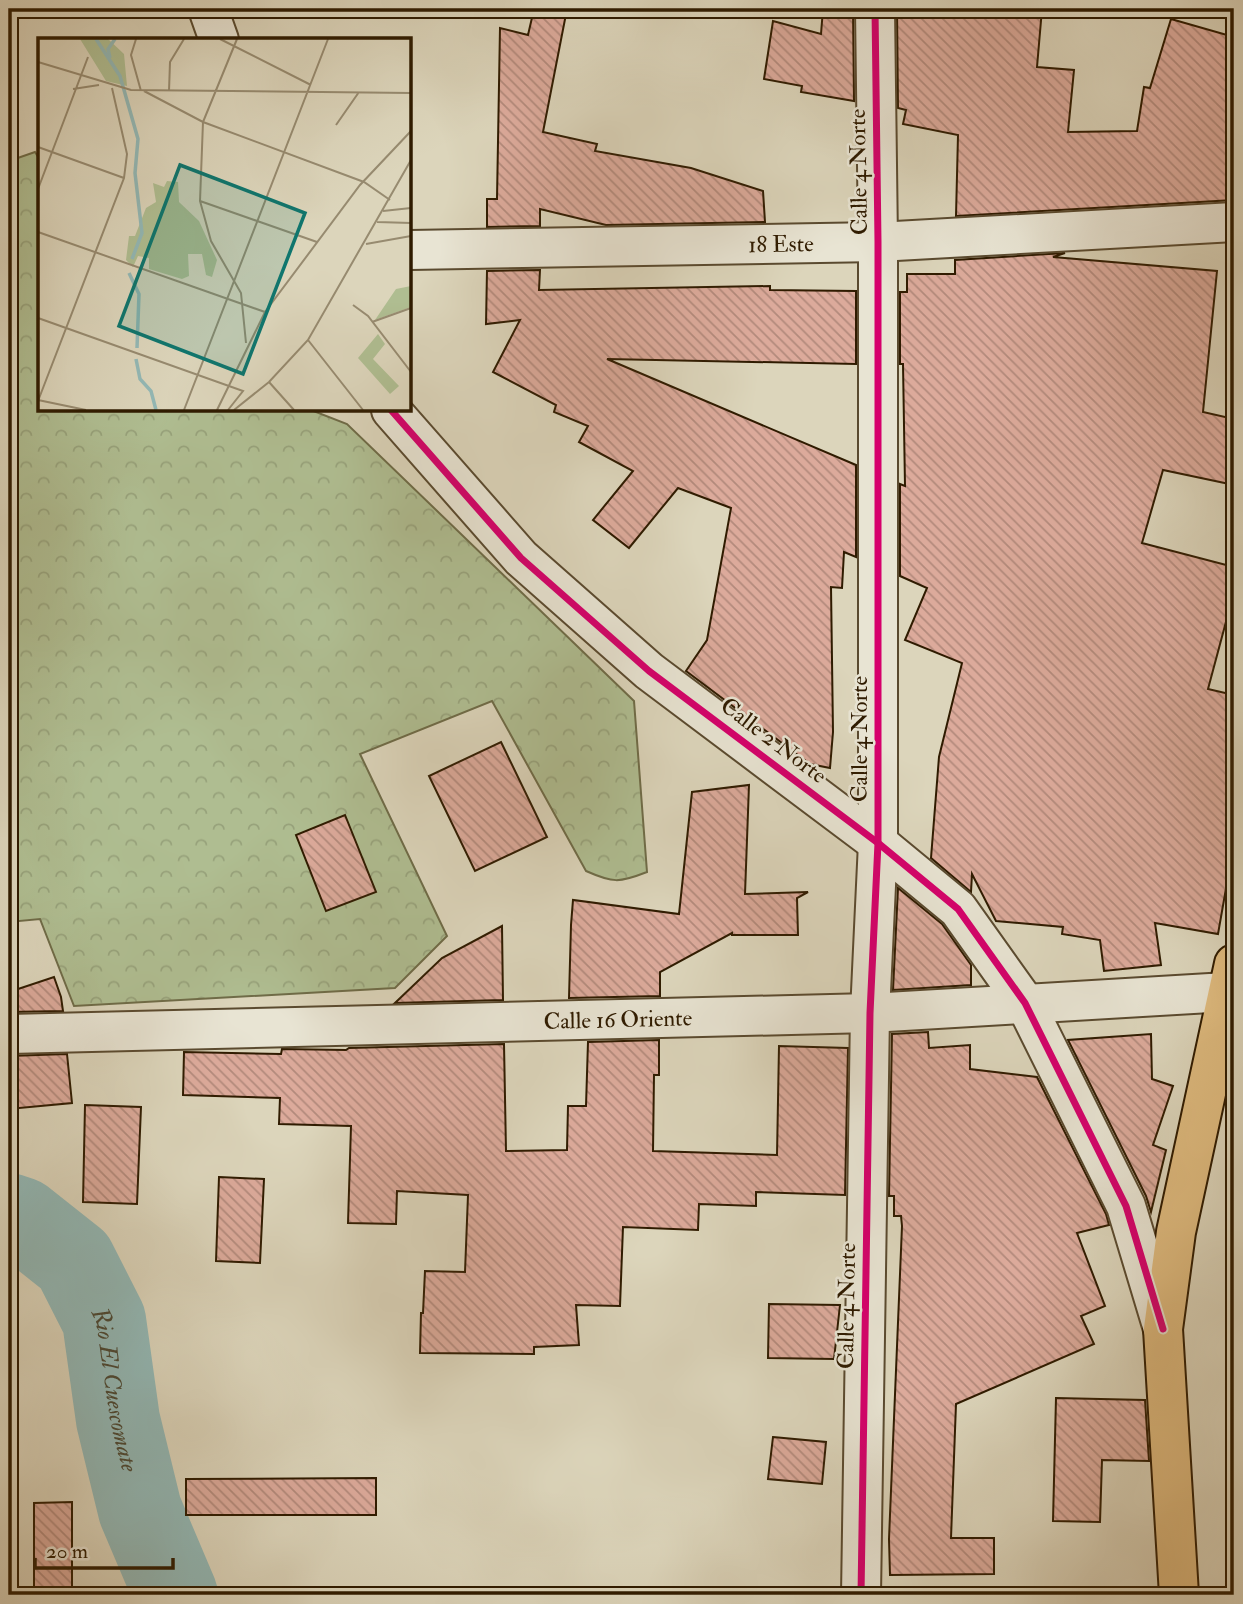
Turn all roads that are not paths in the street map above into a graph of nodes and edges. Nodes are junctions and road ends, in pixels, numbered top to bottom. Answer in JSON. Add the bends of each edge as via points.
{"nodes":[{"id":1,"x":208,"y":9,"type":"edge"},
{"id":2,"x":875,"y":9,"type":"edge"},
{"id":3,"x":218,"y":38,"type":"edge"},
{"id":4,"x":1234,"y":222,"type":"edge"},
{"id":5,"x":878,"y":242,"type":"junction"},
{"id":6,"x":411,"y":250,"type":"edge"},
{"id":7,"x":392,"y":411,"type":"edge"},
{"id":8,"x":878,"y":843,"type":"junction"},
{"id":9,"x":1231,"y":978,"type":"edge"},
{"id":10,"x":1025,"y":1003,"type":"junction"},
{"id":11,"x":870,"y":1013,"type":"junction"},
{"id":12,"x":9,"y":1034,"type":"edge"},
{"id":13,"x":1163,"y":1329,"type":"junction"},
{"id":14,"x":861,"y":1595,"type":"edge"},
{"id":15,"x":1179,"y":1595,"type":"edge"}],
"edges":[{"from":1,"to":3,"type":"street"},
{"from":2,"to":5,"type":"street","name":"Calle 4 Norte"},
{"from":4,"to":5,"type":"street","name":"18 Este"},
{"from":5,"to":6,"type":"street","name":"18 Este"},
{"from":5,"to":8,"type":"street","name":"Calle 4 Norte"},
{"from":7,"to":8,"type":"street","name":"Calle 2 Norte","via":[[521,558],[649,670]]},
{"from":8,"to":10,"type":"street","name":"Calle 2 Norte","via":[[958,909]]},
{"from":8,"to":11,"type":"street","name":"Calle 4 Norte"},
{"from":9,"to":10,"type":"street","name":"Calle 16 Oriente"},
{"from":9,"to":13,"type":"main road","via":[[1176,1232]]},
{"from":10,"to":11,"type":"street","name":"Calle 16 Oriente"},
{"from":10,"to":13,"type":"street","name":"Calle 2 Norte","via":[[1126,1206]]},
{"from":11,"to":12,"type":"street","name":"Calle 16 Oriente"},
{"from":11,"to":14,"type":"street","name":"Calle 4 Norte"},
{"from":13,"to":15,"type":"main road"}]}
